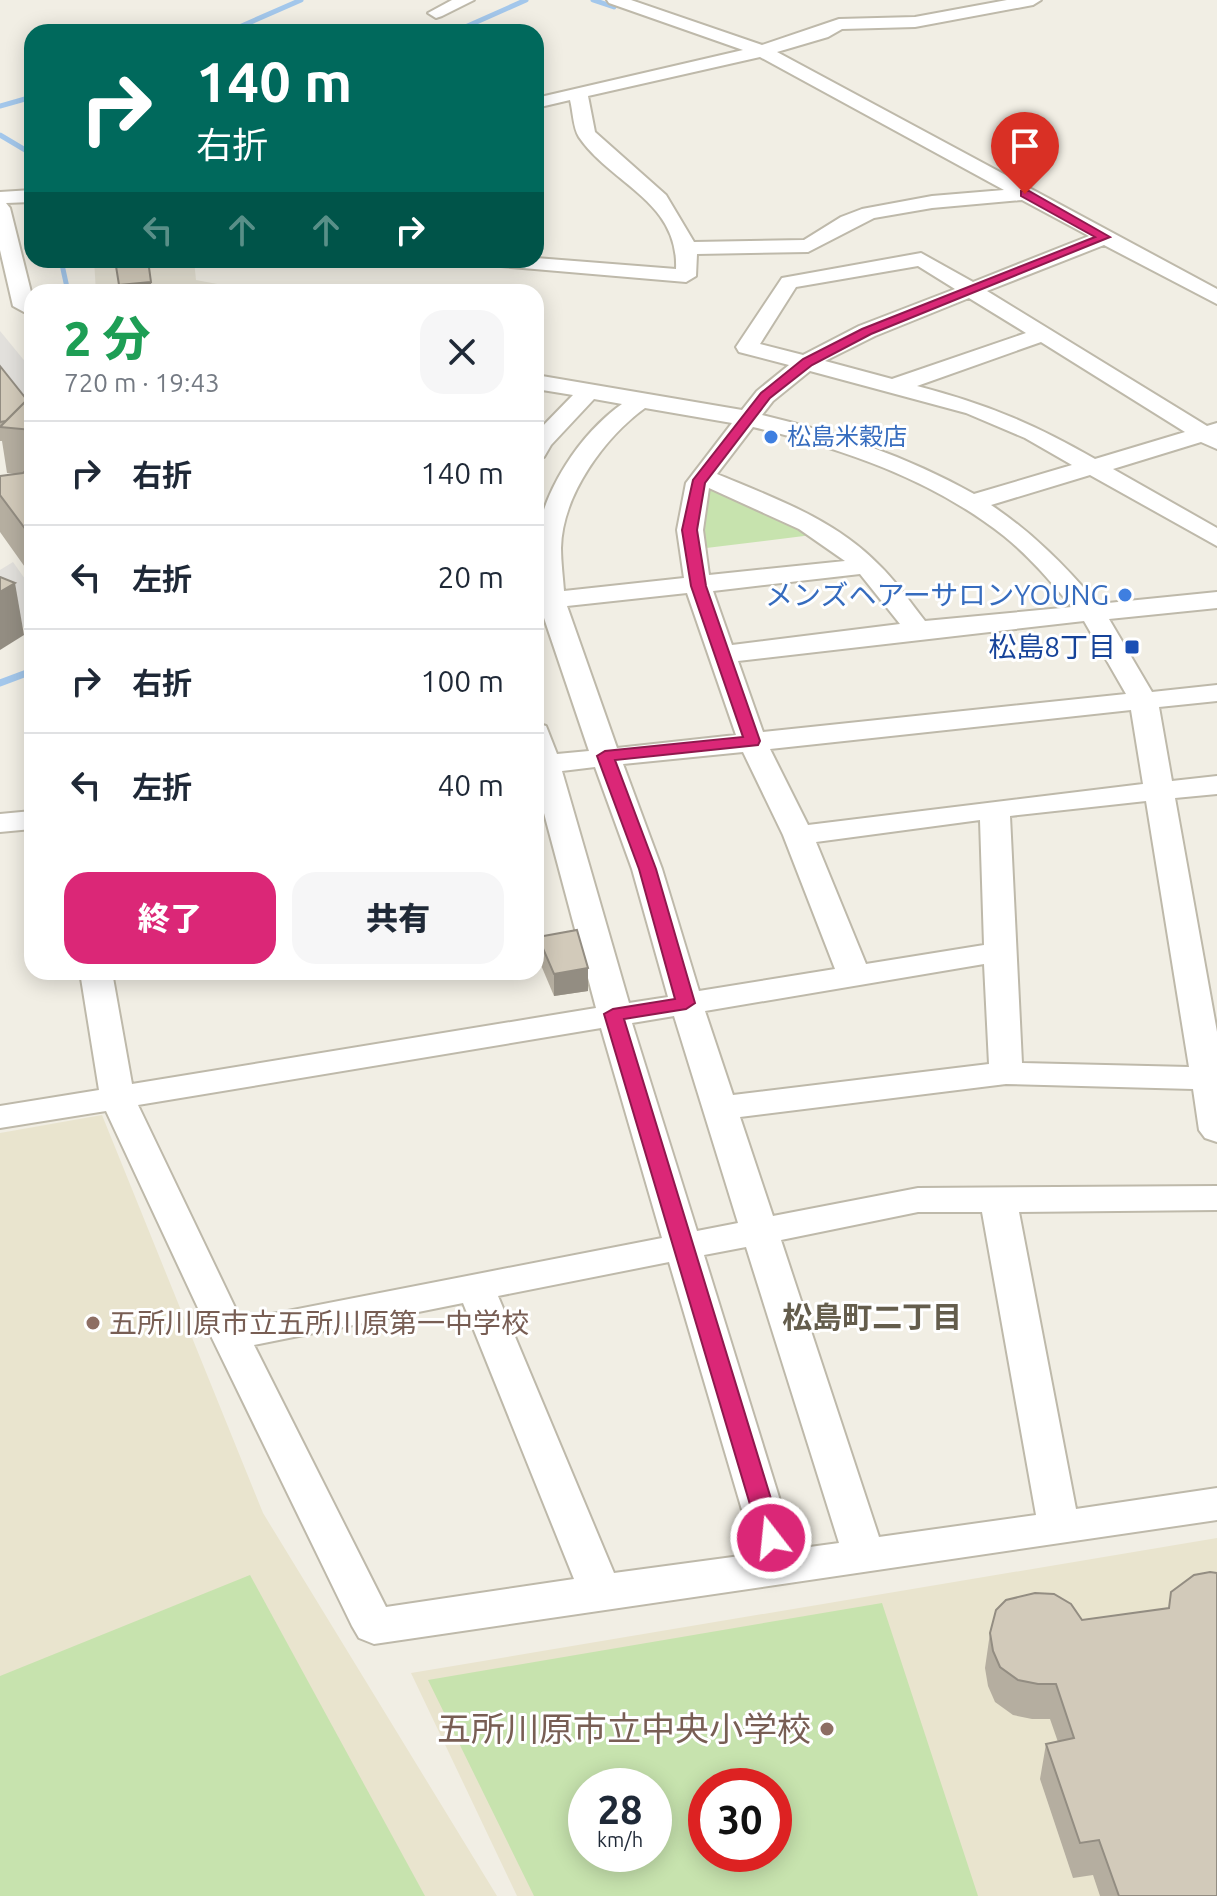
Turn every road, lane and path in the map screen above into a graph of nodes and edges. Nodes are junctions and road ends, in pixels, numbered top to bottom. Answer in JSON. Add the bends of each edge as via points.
{"nodes":[{"id":1,"x":466,"y":0,"type":"edge"},
{"id":2,"x":615,"y":0,"type":"edge"},
{"id":3,"x":1033,"y":0,"type":"edge"},
{"id":4,"x":436,"y":13,"type":"dead end"},
{"id":5,"x":762,"y":51,"type":"junction"},
{"id":6,"x":578,"y":93,"type":"junction"},
{"id":7,"x":544,"y":101,"type":"edge"},
{"id":8,"x":1025,"y":194,"type":"junction"},
{"id":9,"x":24,"y":196,"type":"edge"},
{"id":10,"x":0,"y":198,"type":"edge"},
{"id":11,"x":0,"y":208,"type":"edge"},
{"id":12,"x":1105,"y":237,"type":"junction"},
{"id":13,"x":687,"y":248,"type":"junction"},
{"id":14,"x":544,"y":265,"type":"edge"},
{"id":15,"x":970,"y":291,"type":"junction"},
{"id":16,"x":24,"y":292,"type":"edge"},
{"id":17,"x":1217,"y":298,"type":"edge"},
{"id":18,"x":0,"y":306,"type":"edge"},
{"id":19,"x":24,"y":306,"type":"edge"},
{"id":20,"x":1044,"y":334,"type":"junction"},
{"id":21,"x":807,"y":362,"type":"junction"},
{"id":22,"x":544,"y":383,"type":"edge"},
{"id":23,"x":897,"y":385,"type":"junction"},
{"id":24,"x":589,"y":391,"type":"junction"},
{"id":25,"x":641,"y":400,"type":"junction"},
{"id":26,"x":746,"y":418,"type":"junction"},
{"id":27,"x":1213,"y":435,"type":"edge"},
{"id":28,"x":544,"y":439,"type":"edge"},
{"id":29,"x":1095,"y":467,"type":"junction"},
{"id":30,"x":705,"y":478,"type":"junction"},
{"id":31,"x":548,"y":501,"type":"edge"},
{"id":32,"x":971,"y":503,"type":"junction"},
{"id":33,"x":1217,"y":538,"type":"edge"},
{"id":34,"x":866,"y":566,"type":"junction"},
{"id":35,"x":698,"y":586,"type":"junction"},
{"id":36,"x":1217,"y":600,"type":"edge"},
{"id":37,"x":544,"y":602,"type":"edge"},
{"id":38,"x":1092,"y":613,"type":"junction"},
{"id":39,"x":918,"y":630,"type":"junction"},
{"id":40,"x":721,"y":655,"type":"junction"},
{"id":41,"x":1217,"y":693,"type":"edge"},
{"id":42,"x":1144,"y":702,"type":"junction"},
{"id":43,"x":752,"y":741,"type":"junction"},
{"id":44,"x":605,"y":756,"type":"junction"},
{"id":45,"x":544,"y":765,"type":"edge"},
{"id":46,"x":544,"y":772,"type":"edge"},
{"id":47,"x":1217,"y":785,"type":"edge"},
{"id":48,"x":1159,"y":791,"type":"junction"},
{"id":49,"x":995,"y":809,"type":"junction"},
{"id":50,"x":24,"y":821,"type":"edge"},
{"id":51,"x":0,"y":823,"type":"edge"},
{"id":52,"x":798,"y":835,"type":"junction"},
{"id":53,"x":1000,"y":952,"type":"junction"},
{"id":54,"x":1204,"y":974,"type":"edge"},
{"id":55,"x":855,"y":978,"type":"junction"},
{"id":56,"x":97,"y":980,"type":"edge"},
{"id":57,"x":686,"y":1003,"type":"junction"},
{"id":58,"x":613,"y":1014,"type":"junction"},
{"id":59,"x":1006,"y":1073,"type":"junction"},
{"id":60,"x":1213,"y":1079,"type":"edge"},
{"id":61,"x":117,"y":1097,"type":"junction"},
{"id":62,"x":721,"y":1108,"type":"junction"},
{"id":63,"x":0,"y":1117,"type":"edge"},
{"id":64,"x":1217,"y":1130,"type":"edge"},
{"id":65,"x":998,"y":1198,"type":"junction"},
{"id":66,"x":1217,"y":1198,"type":"edge"},
{"id":67,"x":762,"y":1233,"type":"junction"},
{"id":68,"x":686,"y":1248,"type":"junction"},
{"id":69,"x":476,"y":1289,"type":"junction"},
{"id":70,"x":230,"y":1336,"type":"junction"},
{"id":71,"x":1217,"y":1504,"type":"edge"},
{"id":72,"x":1059,"y":1529,"type":"junction"},
{"id":73,"x":864,"y":1556,"type":"junction"},
{"id":74,"x":780,"y":1567,"type":"junction"},
{"id":75,"x":600,"y":1590,"type":"junction"}],
"edges":[{"from":1,"to":4,"type":"street"},
{"from":2,"to":5,"type":"street"},
{"from":3,"to":5,"type":"street","via":[[915,22],[840,18],[822,33]]},
{"from":5,"to":6,"type":"street"},
{"from":5,"to":8,"type":"street"},
{"from":6,"to":7,"type":"street"},
{"from":6,"to":13,"type":"street","via":[[586,134],[659,199]]},
{"from":8,"to":12,"type":"street"},
{"from":8,"to":13,"type":"street","via":[[869,213],[808,246]]},
{"from":9,"to":10,"type":"street"},
{"from":11,"to":16,"type":"street"},
{"from":12,"to":15,"type":"street"},
{"from":12,"to":17,"type":"street"},
{"from":13,"to":14,"type":"street","via":[[686,276]]},
{"from":15,"to":20,"type":"street"},
{"from":15,"to":21,"type":"street","via":[[867,331]]},
{"from":15,"to":21,"type":"street","via":[[921,259],[789,282],[747,347]]},
{"from":18,"to":19,"type":"street"},
{"from":20,"to":23,"type":"street"},
{"from":20,"to":27,"type":"street"},
{"from":21,"to":23,"type":"street"},
{"from":21,"to":26,"type":"street"},
{"from":22,"to":24,"type":"street"},
{"from":23,"to":29,"type":"street","via":[[974,408]]},
{"from":24,"to":25,"type":"street"},
{"from":24,"to":28,"type":"street"},
{"from":25,"to":26,"type":"street"},
{"from":25,"to":31,"type":"street","via":[[618,417]]},
{"from":26,"to":30,"type":"street"},
{"from":26,"to":32,"type":"street","via":[[868,452]]},
{"from":27,"to":29,"type":"street"},
{"from":29,"to":32,"type":"street"},
{"from":29,"to":33,"type":"street"},
{"from":30,"to":34,"type":"street","via":[[799,517]]},
{"from":30,"to":35,"type":"street","via":[[698,483],[690,530]]},
{"from":31,"to":37,"type":"street"},
{"from":32,"to":38,"type":"street","via":[[1013,531]]},
{"from":34,"to":35,"type":"street"},
{"from":34,"to":39,"type":"street"},
{"from":35,"to":37,"type":"street"},
{"from":35,"to":40,"type":"street"},
{"from":36,"to":38,"type":"street"},
{"from":37,"to":44,"type":"street"},
{"from":38,"to":39,"type":"street"},
{"from":38,"to":42,"type":"street"},
{"from":39,"to":40,"type":"street"},
{"from":40,"to":43,"type":"street"},
{"from":41,"to":42,"type":"street"},
{"from":42,"to":43,"type":"street"},
{"from":42,"to":48,"type":"street"},
{"from":43,"to":44,"type":"street"},
{"from":43,"to":52,"type":"street"},
{"from":44,"to":45,"type":"street"},
{"from":44,"to":57,"type":"street","via":[[647,869]]},
{"from":46,"to":58,"type":"street"},
{"from":47,"to":48,"type":"street"},
{"from":48,"to":49,"type":"street"},
{"from":48,"to":54,"type":"street"},
{"from":49,"to":52,"type":"street"},
{"from":49,"to":53,"type":"street"},
{"from":50,"to":51,"type":"street"},
{"from":52,"to":55,"type":"street"},
{"from":53,"to":55,"type":"street"},
{"from":53,"to":59,"type":"street"},
{"from":54,"to":60,"type":"street"},
{"from":55,"to":57,"type":"street"},
{"from":56,"to":61,"type":"street"},
{"from":57,"to":58,"type":"street"},
{"from":57,"to":62,"type":"street"},
{"from":58,"to":61,"type":"street"},
{"from":58,"to":68,"type":"street"},
{"from":59,"to":60,"type":"street"},
{"from":59,"to":62,"type":"street"},
{"from":60,"to":64,"type":"street"},
{"from":61,"to":63,"type":"street"},
{"from":61,"to":70,"type":"street"},
{"from":62,"to":67,"type":"street"},
{"from":65,"to":66,"type":"street"},
{"from":65,"to":67,"type":"street","via":[[918,1200]]},
{"from":65,"to":72,"type":"street"},
{"from":67,"to":68,"type":"street"},
{"from":67,"to":73,"type":"street"},
{"from":68,"to":69,"type":"street"},
{"from":68,"to":74,"type":"street"},
{"from":69,"to":70,"type":"street"},
{"from":69,"to":75,"type":"street"},
{"from":70,"to":75,"type":"street","via":[[374,1626]]},
{"from":71,"to":72,"type":"street"},
{"from":72,"to":73,"type":"street"},
{"from":73,"to":74,"type":"street"},
{"from":74,"to":75,"type":"street"}]}
